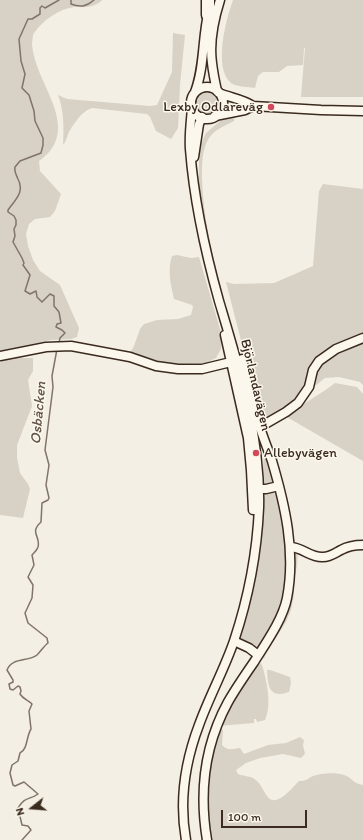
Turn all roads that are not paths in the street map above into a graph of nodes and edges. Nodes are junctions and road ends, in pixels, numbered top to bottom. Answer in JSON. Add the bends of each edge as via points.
{"nodes":[{"id":1,"x":208,"y":0,"type":"edge"},
{"id":2,"x":212,"y":0,"type":"edge"},
{"id":3,"x":220,"y":0,"type":"edge"},
{"id":4,"x":208,"y":15,"type":"junction"},
{"id":5,"x":195,"y":92,"type":"junction"},
{"id":6,"x":218,"y":92,"type":"junction"},
{"id":7,"x":253,"y":106,"type":"junction"},
{"id":8,"x":192,"y":108,"type":"junction"},
{"id":9,"x":363,"y":111,"type":"edge"},
{"id":10,"x":215,"y":116,"type":"junction"},
{"id":11,"x":202,"y":118,"type":"junction"},
{"id":12,"x":193,"y":165,"type":"junction"},
{"id":13,"x":363,"y":338,"type":"edge"},
{"id":14,"x":0,"y":356,"type":"edge"},
{"id":15,"x":237,"y":360,"type":"junction"},
{"id":16,"x":260,"y":427,"type":"junction"},
{"id":17,"x":279,"y":486,"type":"junction"},
{"id":18,"x":256,"y":489,"type":"junction"},
{"id":19,"x":363,"y":545,"type":"edge"},
{"id":20,"x":290,"y":547,"type":"junction"},
{"id":21,"x":234,"y":641,"type":"junction"},
{"id":22,"x":258,"y":655,"type":"junction"},
{"id":23,"x":186,"y":840,"type":"edge"},
{"id":24,"x":207,"y":840,"type":"edge"}],
"edges":[{"from":1,"to":4,"type":"highway"},
{"from":2,"to":4,"type":"street"},
{"from":3,"to":6,"type":"street","via":[[211,50]]},
{"from":4,"to":5,"type":"street","via":[[202,70]]},
{"from":5,"to":6,"type":"street","via":[[208,87]]},
{"from":5,"to":8,"type":"street"},
{"from":6,"to":7,"type":"street","via":[[246,101]]},
{"from":6,"to":10,"type":"street","via":[[223,104]]},
{"from":7,"to":9,"type":"street"},
{"from":7,"to":10,"type":"street"},
{"from":8,"to":11,"type":"street"},
{"from":8,"to":12,"type":"street","name":"Björlandavägen","via":[[190,149]]},
{"from":10,"to":11,"type":"street"},
{"from":11,"to":12,"type":"street","name":"Björlandavägen"},
{"from":12,"to":15,"type":"street","name":"Björlandavägen","via":[[198,215]]},
{"from":13,"to":16,"type":"street","via":[[336,349],[319,361],[313,370],[309,387],[298,403]]},
{"from":14,"to":15,"type":"street","via":[[65,346],[86,348],[178,369],[202,369]]},
{"from":15,"to":16,"type":"street","name":"Björlandavägen","via":[[251,391]]},
{"from":15,"to":18,"type":"street","name":"Björlandavägen"},
{"from":16,"to":17,"type":"street","name":"Björlandavägen"},
{"from":17,"to":18,"type":"street"},
{"from":17,"to":20,"type":"street"},
{"from":18,"to":21,"type":"street","name":"Björlandavägen","via":[[258,509],[254,548],[245,601]]},
{"from":19,"to":20,"type":"street","via":[[351,546],[333,555],[322,557]]},
{"from":20,"to":22,"type":"street","via":[[289,582],[285,604],[279,620]]},
{"from":21,"to":22,"type":"street"},
{"from":21,"to":23,"type":"street","name":"Björlandavägen","via":[[199,723],[189,758],[183,799]]},
{"from":22,"to":24,"type":"street","via":[[228,702],[211,742],[204,784]]}]}
